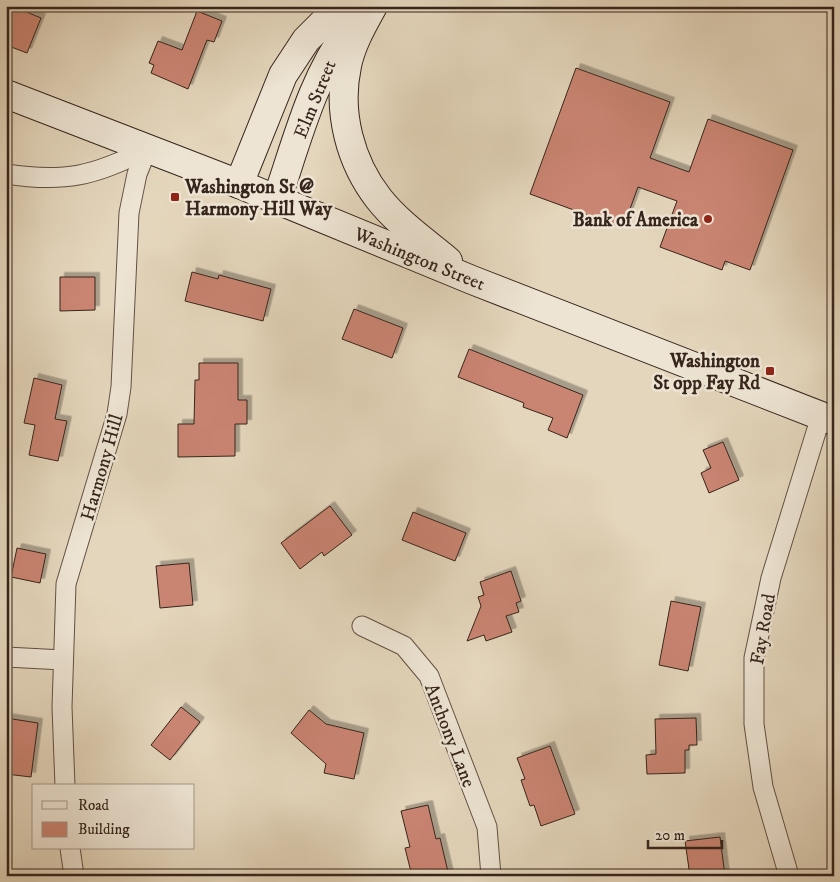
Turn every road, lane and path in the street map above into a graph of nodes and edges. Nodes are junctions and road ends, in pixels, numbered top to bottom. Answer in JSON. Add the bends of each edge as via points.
{"nodes":[{"id":1,"x":345,"y":6,"type":"edge"},
{"id":2,"x":365,"y":6,"type":"edge"},
{"id":3,"x":373,"y":6,"type":"edge"},
{"id":4,"x":6,"y":94,"type":"edge"},
{"id":5,"x":147,"y":149,"type":"junction"},
{"id":6,"x":6,"y":174,"type":"edge"},
{"id":7,"x":239,"y":184,"type":"junction"},
{"id":8,"x":276,"y":199,"type":"junction"},
{"id":9,"x":472,"y":280,"type":"junction"},
{"id":10,"x":827,"y":418,"type":"edge"},
{"id":11,"x":362,"y":626,"type":"dead end"},
{"id":12,"x":6,"y":657,"type":"edge"},
{"id":13,"x":63,"y":660,"type":"junction"},
{"id":14,"x":65,"y":784,"type":"edge"},
{"id":15,"x":70,"y":850,"type":"edge"},
{"id":16,"x":74,"y":876,"type":"edge"},
{"id":17,"x":491,"y":876,"type":"edge"},
{"id":18,"x":789,"y":876,"type":"edge"}],
"edges":[{"from":1,"to":7,"type":"main road","name":"Elm Street","via":[[306,40],[283,75]]},
{"from":2,"to":8,"type":"main road","name":"Elm Street","via":[[321,76]]},
{"from":3,"to":9,"type":"main road","via":[[347,64],[344,87],[343,110],[356,161],[392,214]]},
{"from":4,"to":5,"type":"main road","name":"Washington Street"},
{"from":5,"to":6,"type":"street","via":[[100,171],[66,178]]},
{"from":5,"to":7,"type":"main road","name":"Washington Street"},
{"from":5,"to":13,"type":"street","name":"Harmony Hill","via":[[131,194],[117,414],[66,584]]},
{"from":7,"to":8,"type":"main road","name":"Washington Street"},
{"from":8,"to":9,"type":"main road","name":"Washington Street"},
{"from":9,"to":10,"type":"main road","name":"Washington Street"},
{"from":10,"to":18,"type":"street","name":"Fay Road","via":[[771,578],[754,658],[754,724],[763,787]]},
{"from":11,"to":17,"type":"street","name":"Anthony Lane","via":[[404,646],[429,676],[486,827]]},
{"from":12,"to":13,"type":"street"},
{"from":13,"to":14,"type":"street","name":"Harmony Hill"},
{"from":15,"to":16,"type":"street"}]}
